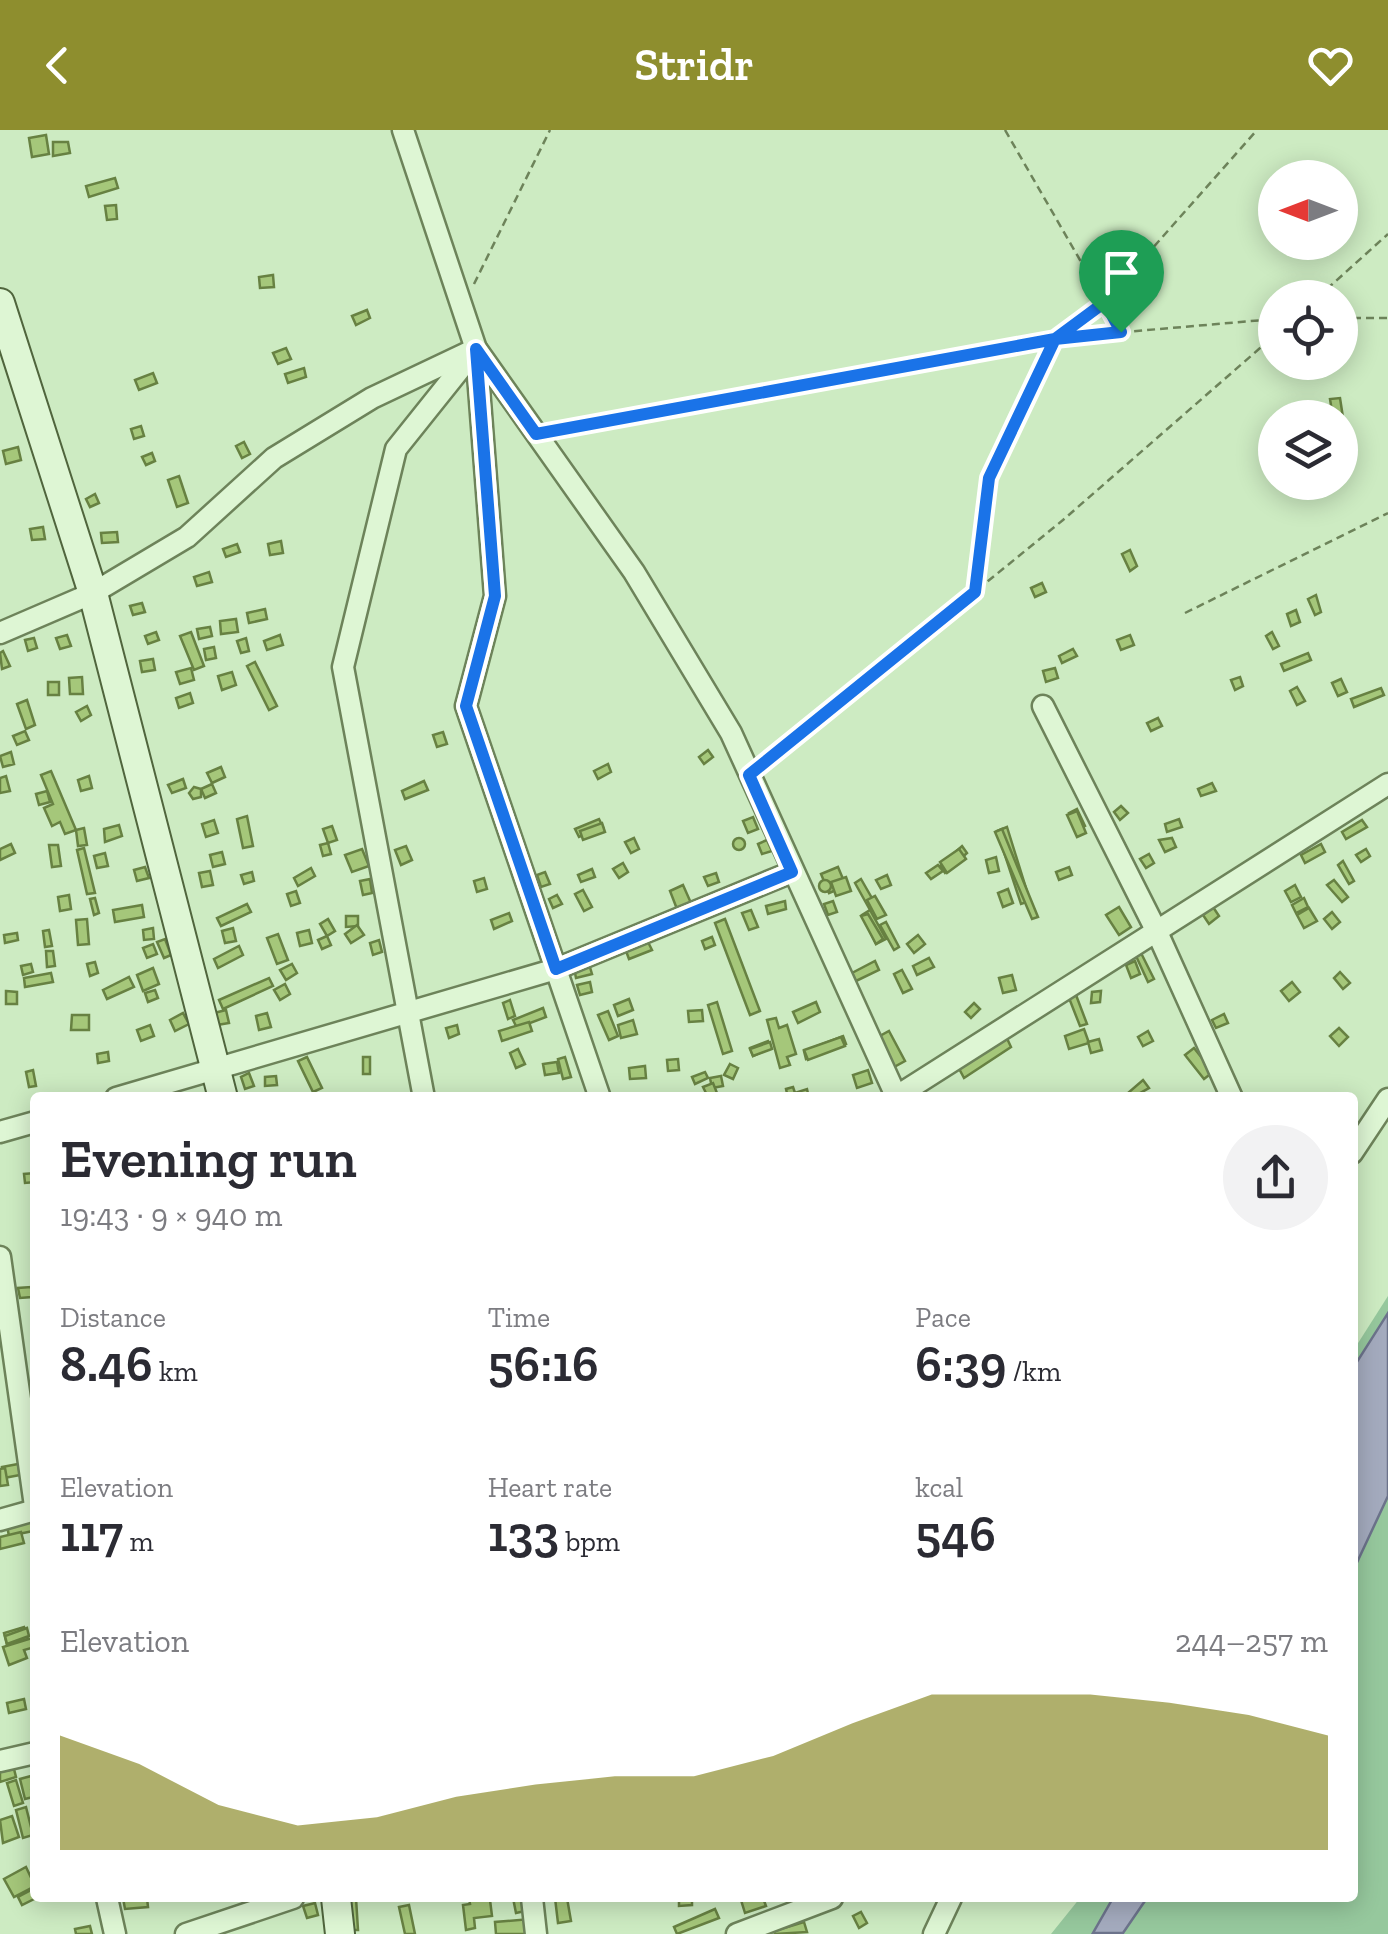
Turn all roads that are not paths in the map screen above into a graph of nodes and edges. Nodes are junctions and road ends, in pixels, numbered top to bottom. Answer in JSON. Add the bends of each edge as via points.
{"nodes":[{"id":1,"x":403,"y":130,"type":"edge"},
{"id":2,"x":0,"y":302,"type":"edge"},
{"id":3,"x":476,"y":349,"type":"junction"},
{"id":4,"x":9,"y":367,"type":"edge"},
{"id":5,"x":93,"y":593,"type":"junction"},
{"id":6,"x":0,"y":634,"type":"edge"},
{"id":7,"x":1043,"y":706,"type":"dead end"},
{"id":8,"x":1388,"y":784,"type":"edge"},
{"id":9,"x":792,"y":872,"type":"junction"},
{"id":10,"x":1157,"y":932,"type":"junction"},
{"id":11,"x":556,"y":969,"type":"junction"},
{"id":12,"x":408,"y":1009,"type":"junction"},
{"id":13,"x":215,"y":1068,"type":"junction"},
{"id":14,"x":136,"y":1092,"type":"edge"},
{"id":15,"x":221,"y":1092,"type":"edge"},
{"id":16,"x":423,"y":1092,"type":"edge"},
{"id":17,"x":598,"y":1092,"type":"edge"},
{"id":18,"x":894,"y":1092,"type":"edge"},
{"id":19,"x":904,"y":1092,"type":"edge"},
{"id":20,"x":1229,"y":1092,"type":"edge"},
{"id":21,"x":1388,"y":1098,"type":"edge"},
{"id":22,"x":30,"y":1123,"type":"edge"},
{"id":23,"x":0,"y":1132,"type":"edge"},
{"id":24,"x":1358,"y":1144,"type":"edge"},
{"id":25,"x":0,"y":1256,"type":"edge"},
{"id":26,"x":30,"y":1472,"type":"edge"},
{"id":27,"x":30,"y":1510,"type":"edge"},
{"id":28,"x":0,"y":1520,"type":"edge"},
{"id":29,"x":30,"y":1753,"type":"edge"},
{"id":30,"x":0,"y":1761,"type":"edge"},
{"id":31,"x":108,"y":1902,"type":"edge"},
{"id":32,"x":281,"y":1902,"type":"edge"},
{"id":33,"x":336,"y":1902,"type":"edge"},
{"id":34,"x":532,"y":1902,"type":"edge"},
{"id":35,"x":821,"y":1902,"type":"edge"},
{"id":36,"x":949,"y":1902,"type":"edge"},
{"id":37,"x":115,"y":1934,"type":"edge"},
{"id":38,"x":186,"y":1934,"type":"edge"},
{"id":39,"x":340,"y":1934,"type":"edge"},
{"id":40,"x":536,"y":1934,"type":"edge"},
{"id":41,"x":737,"y":1934,"type":"edge"},
{"id":42,"x":934,"y":1934,"type":"edge"}],
"edges":[{"from":1,"to":3,"type":"street"},
{"from":2,"to":4,"type":"main road"},
{"from":3,"to":5,"type":"street","via":[[372,398],[274,458],[187,537]]},
{"from":3,"to":9,"type":"street","via":[[634,572],[730,734]]},
{"from":3,"to":11,"type":"street","via":[[495,596],[466,706]]},
{"from":3,"to":12,"type":"street","via":[[396,449],[343,667]]},
{"from":4,"to":5,"type":"main road"},
{"from":5,"to":6,"type":"street"},
{"from":5,"to":13,"type":"main road"},
{"from":7,"to":10,"type":"street"},
{"from":8,"to":10,"type":"street"},
{"from":9,"to":11,"type":"street"},
{"from":9,"to":18,"type":"street"},
{"from":10,"to":19,"type":"street"},
{"from":10,"to":20,"type":"street"},
{"from":11,"to":12,"type":"street"},
{"from":11,"to":17,"type":"street"},
{"from":12,"to":13,"type":"street"},
{"from":12,"to":16,"type":"street"},
{"from":13,"to":14,"type":"street"},
{"from":13,"to":15,"type":"main road"},
{"from":21,"to":24,"type":"street"},
{"from":22,"to":23,"type":"street"},
{"from":25,"to":26,"type":"street"},
{"from":27,"to":28,"type":"street"},
{"from":29,"to":30,"type":"street"},
{"from":31,"to":37,"type":"street"},
{"from":32,"to":38,"type":"street"},
{"from":33,"to":39,"type":"main road"},
{"from":34,"to":40,"type":"street"},
{"from":35,"to":41,"type":"street"},
{"from":36,"to":42,"type":"street"}]}
